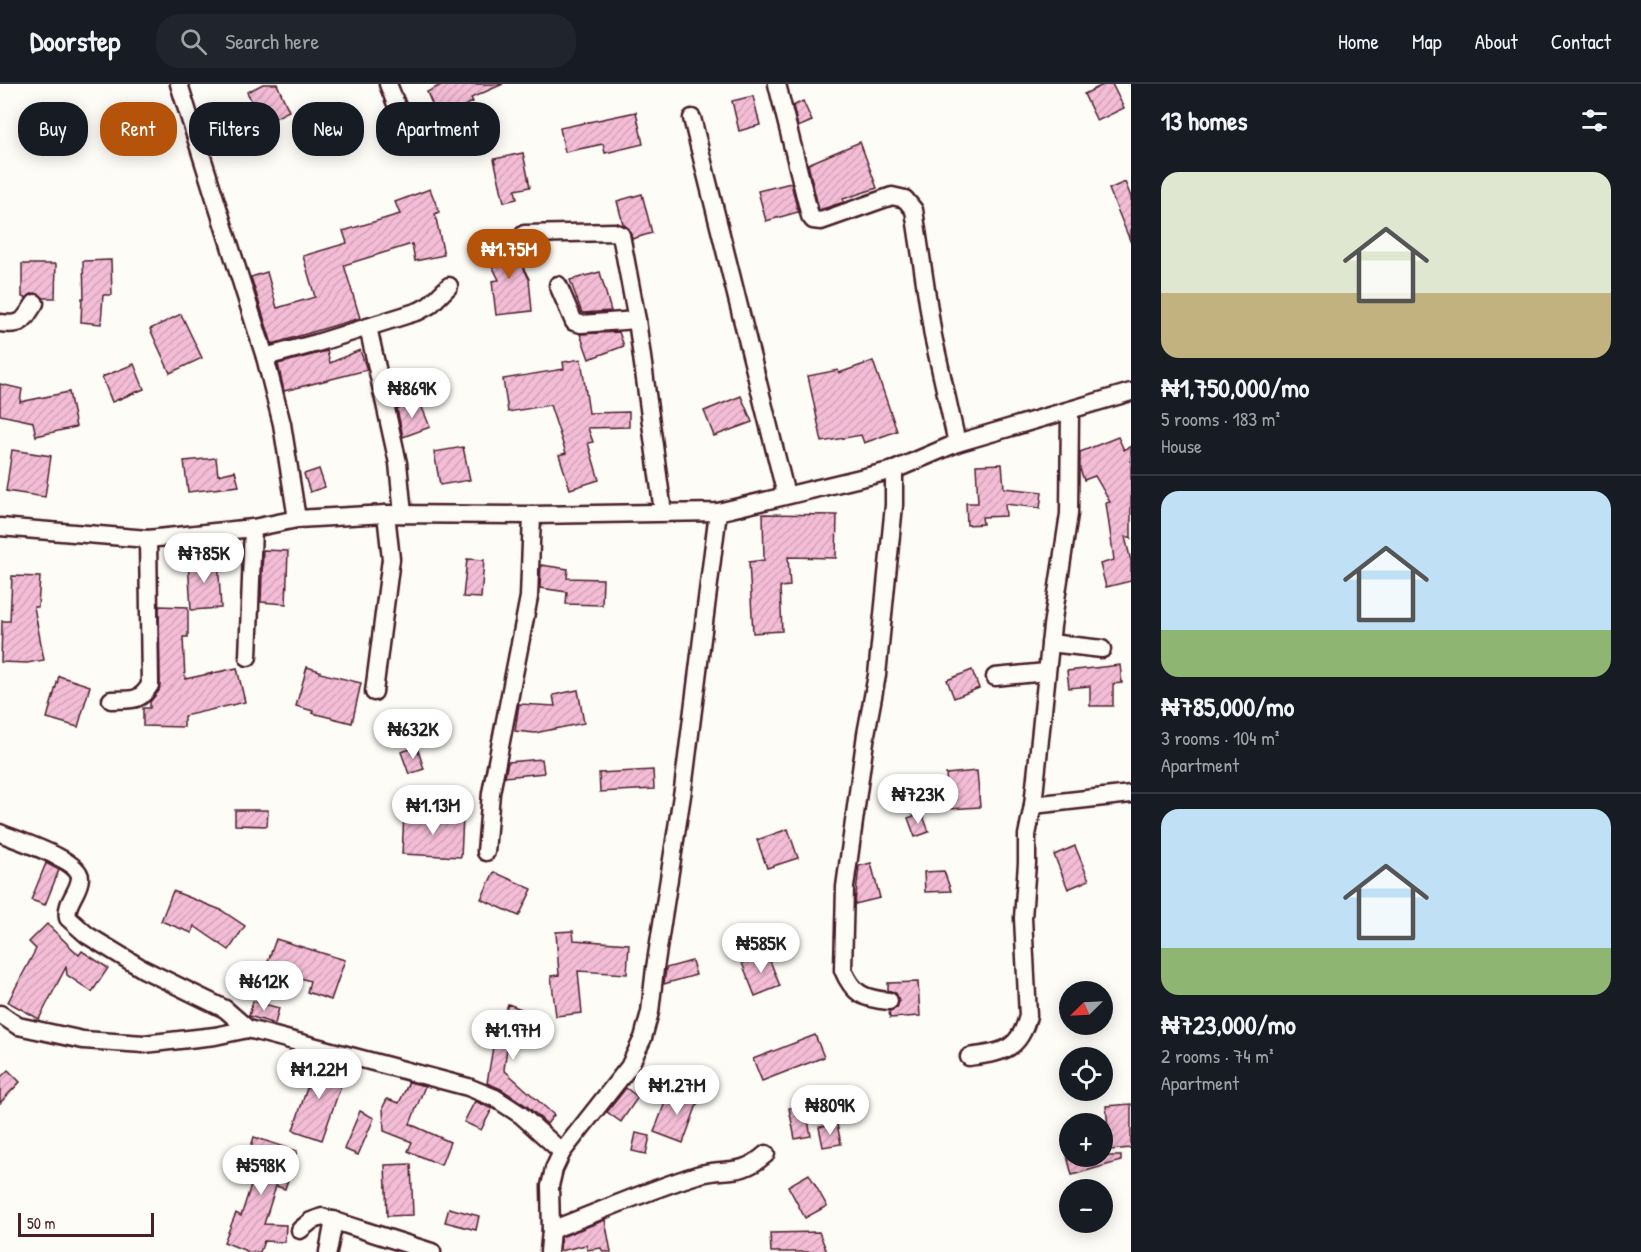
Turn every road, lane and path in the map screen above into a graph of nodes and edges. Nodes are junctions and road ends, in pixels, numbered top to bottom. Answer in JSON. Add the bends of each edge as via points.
{"nodes":[{"id":1,"x":179,"y":84,"type":"edge"},
{"id":2,"x":388,"y":84,"type":"edge"},
{"id":3,"x":777,"y":84,"type":"edge"},
{"id":4,"x":395,"y":102,"type":"edge"},
{"id":5,"x":692,"y":118,"type":"dead end"},
{"id":6,"x":524,"y":234,"type":"dead end"},
{"id":7,"x":558,"y":285,"type":"dead end"},
{"id":8,"x":449,"y":286,"type":"dead end"},
{"id":9,"x":35,"y":303,"type":"dead end"},
{"id":10,"x":637,"y":320,"type":"junction"},
{"id":11,"x":0,"y":323,"type":"edge"},
{"id":12,"x":368,"y":327,"type":"junction"},
{"id":13,"x":265,"y":357,"type":"junction"},
{"id":14,"x":1131,"y":392,"type":"edge"},
{"id":15,"x":1070,"y":411,"type":"junction"},
{"id":16,"x":957,"y":443,"type":"junction"},
{"id":17,"x":894,"y":470,"type":"junction"},
{"id":18,"x":786,"y":495,"type":"junction"},
{"id":19,"x":663,"y":512,"type":"junction"},
{"id":20,"x":718,"y":512,"type":"junction"},
{"id":21,"x":386,"y":514,"type":"junction"},
{"id":22,"x":404,"y":514,"type":"junction"},
{"id":23,"x":532,"y":515,"type":"junction"},
{"id":24,"x":297,"y":519,"type":"junction"},
{"id":25,"x":0,"y":527,"type":"edge"},
{"id":26,"x":253,"y":528,"type":"junction"},
{"id":27,"x":148,"y":539,"type":"junction"},
{"id":28,"x":1050,"y":643,"type":"junction"},
{"id":29,"x":1102,"y":649,"type":"dead end"},
{"id":30,"x":248,"y":657,"type":"dead end"},
{"id":31,"x":1046,"y":672,"type":"junction"},
{"id":32,"x":995,"y":677,"type":"dead end"},
{"id":33,"x":374,"y":692,"type":"dead end"},
{"id":34,"x":111,"y":700,"type":"dead end"},
{"id":35,"x":1131,"y":795,"type":"edge"},
{"id":36,"x":1033,"y":806,"type":"junction"},
{"id":37,"x":0,"y":833,"type":"edge"},
{"id":38,"x":486,"y":852,"type":"dead end"},
{"id":39,"x":889,"y":1001,"type":"dead end"},
{"id":40,"x":0,"y":1014,"type":"edge"},
{"id":41,"x":248,"y":1029,"type":"junction"},
{"id":42,"x":969,"y":1057,"type":"dead end"},
{"id":43,"x":562,"y":1152,"type":"junction"},
{"id":44,"x":766,"y":1154,"type":"dead end"},
{"id":45,"x":333,"y":1221,"type":"junction"},
{"id":46,"x":300,"y":1230,"type":"dead end"},
{"id":47,"x":551,"y":1230,"type":"junction"},
{"id":48,"x":328,"y":1252,"type":"edge"},
{"id":49,"x":432,"y":1252,"type":"edge"},
{"id":50,"x":549,"y":1252,"type":"edge"}],
"edges":[{"from":1,"to":13,"type":"street"},
{"from":2,"to":4,"type":"street"},
{"from":3,"to":16,"type":"street","via":[[813,220],[821,221],[892,196],[905,199],[914,210],[933,336]]},
{"from":5,"to":18,"type":"street"},
{"from":6,"to":10,"type":"street","via":[[621,235]]},
{"from":7,"to":10,"type":"street","via":[[574,322]]},
{"from":8,"to":12,"type":"street","via":[[419,311]]},
{"from":9,"to":11,"type":"street","via":[[21,322]]},
{"from":10,"to":19,"type":"street"},
{"from":12,"to":13,"type":"street"},
{"from":12,"to":22,"type":"street","via":[[398,463]]},
{"from":13,"to":24,"type":"street","via":[[282,424]]},
{"from":14,"to":15,"type":"street"},
{"from":15,"to":16,"type":"street"},
{"from":15,"to":28,"type":"street","via":[[1070,513]]},
{"from":16,"to":17,"type":"street"},
{"from":17,"to":18,"type":"street"},
{"from":17,"to":39,"type":"street","via":[[877,675],[845,887],[843,970],[864,997]]},
{"from":18,"to":20,"type":"street"},
{"from":19,"to":20,"type":"street"},
{"from":19,"to":23,"type":"street"},
{"from":20,"to":43,"type":"street","via":[[650,1012],[629,1066]]},
{"from":21,"to":22,"type":"street"},
{"from":21,"to":24,"type":"street"},
{"from":21,"to":33,"type":"street","via":[[391,559]]},
{"from":22,"to":23,"type":"street"},
{"from":23,"to":38,"type":"street","via":[[529,597],[491,793]]},
{"from":24,"to":26,"type":"street"},
{"from":25,"to":27,"type":"street"},
{"from":26,"to":27,"type":"street"},
{"from":26,"to":30,"type":"street"},
{"from":27,"to":34,"type":"street","via":[[150,685],[138,699]]},
{"from":28,"to":29,"type":"street"},
{"from":28,"to":31,"type":"street"},
{"from":31,"to":32,"type":"street"},
{"from":31,"to":36,"type":"street"},
{"from":35,"to":36,"type":"street"},
{"from":36,"to":42,"type":"street","via":[[1027,834],[1023,918],[1028,1016],[1016,1044],[1001,1052]]},
{"from":37,"to":41,"type":"street","via":[[69,861],[78,871],[80,879],[67,912],[68,918],[87,935],[142,969],[225,1009]]},
{"from":40,"to":41,"type":"street","via":[[18,1026],[72,1037],[144,1044]]},
{"from":41,"to":43,"type":"street","via":[[468,1087],[495,1098],[520,1115]]},
{"from":43,"to":47,"type":"street","via":[[550,1186]]},
{"from":44,"to":47,"type":"street","via":[[739,1170],[699,1174]]},
{"from":45,"to":46,"type":"street","via":[[322,1217]]},
{"from":45,"to":48,"type":"street"},
{"from":45,"to":49,"type":"street"},
{"from":47,"to":50,"type":"street"}]}
